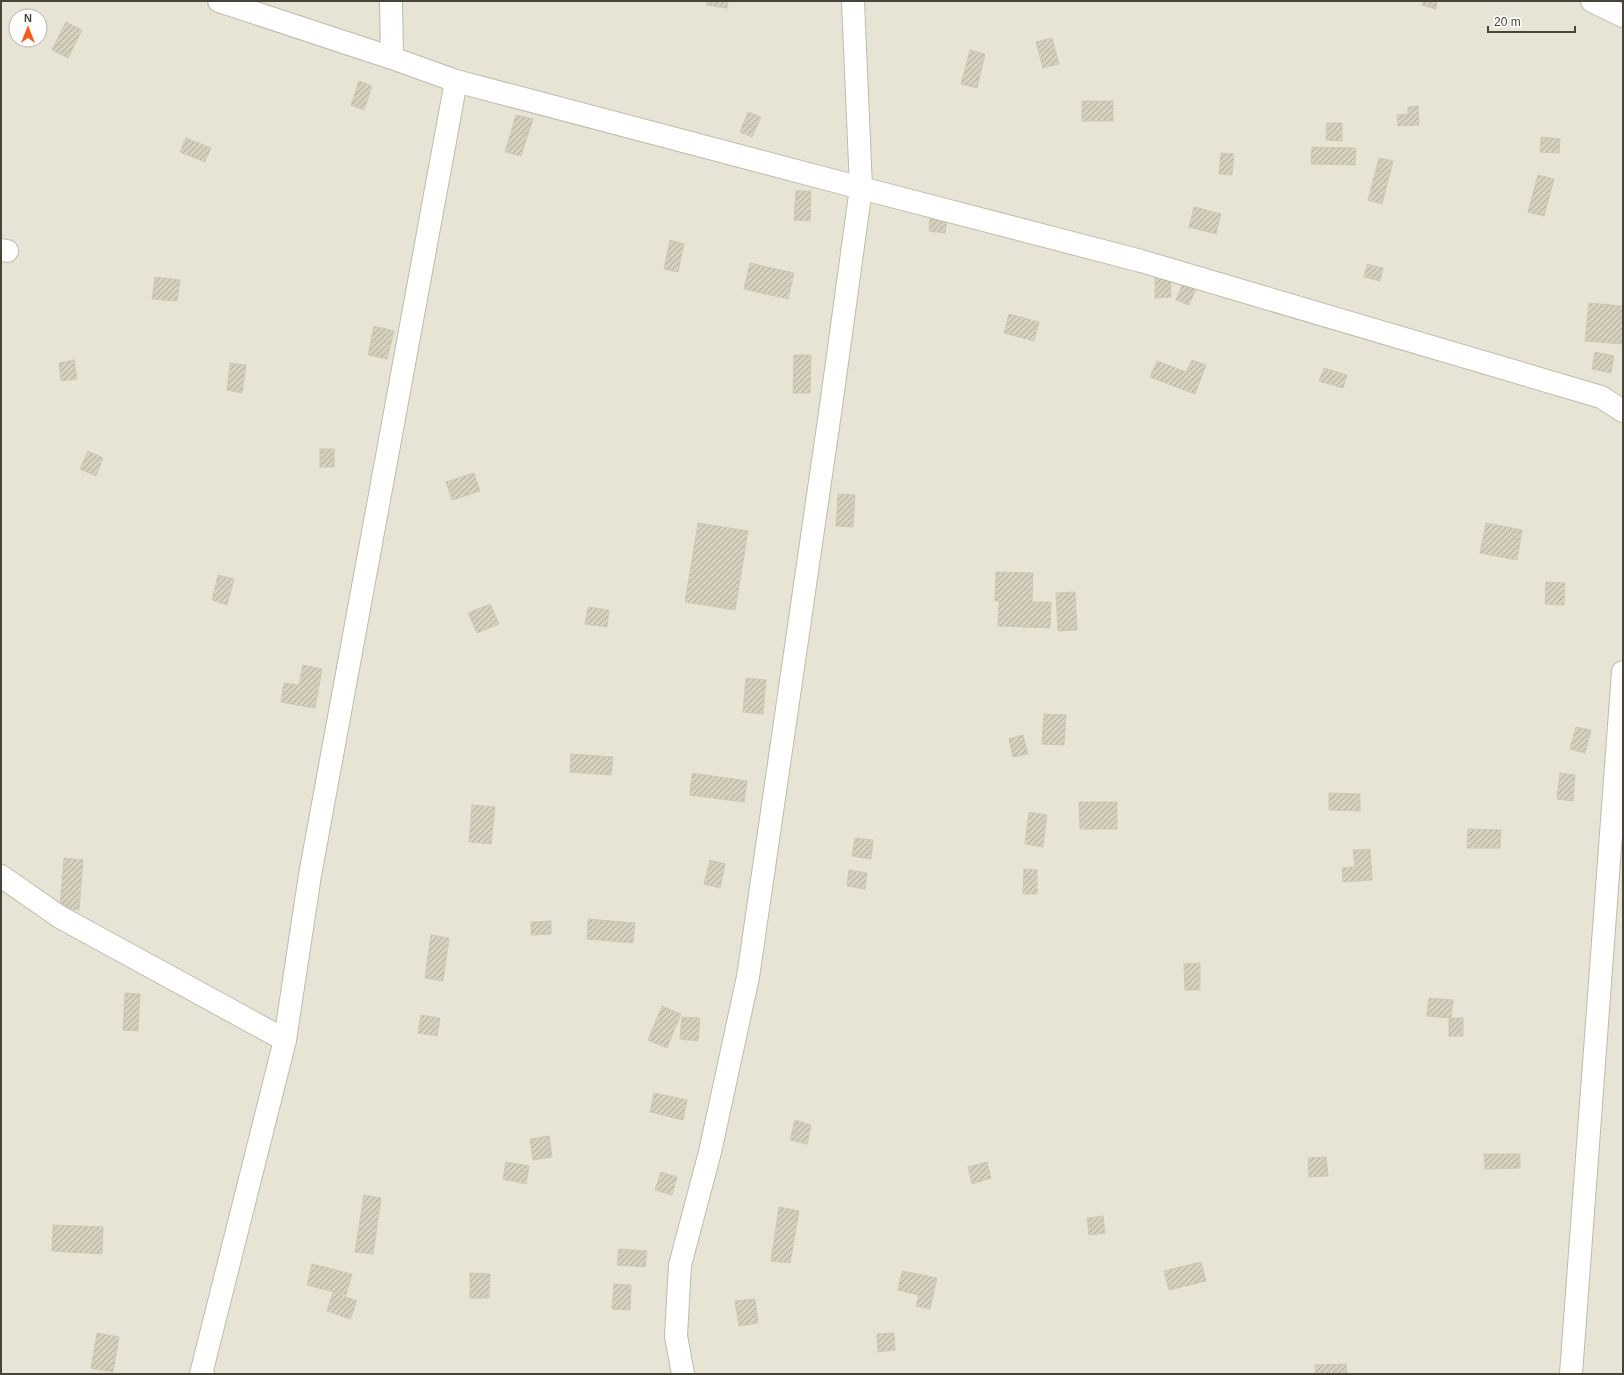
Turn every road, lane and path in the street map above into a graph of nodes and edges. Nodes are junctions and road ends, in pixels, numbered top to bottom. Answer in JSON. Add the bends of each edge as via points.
{"nodes":[{"id":1,"x":219,"y":1,"type":"edge"},
{"id":2,"x":391,"y":1,"type":"edge"},
{"id":3,"x":853,"y":1,"type":"edge"},
{"id":4,"x":1592,"y":1,"type":"edge"},
{"id":5,"x":1623,"y":16,"type":"edge"},
{"id":6,"x":392,"y":58,"type":"junction"},
{"id":7,"x":456,"y":81,"type":"junction"},
{"id":8,"x":861,"y":188,"type":"junction"},
{"id":9,"x":1623,"y":411,"type":"edge"},
{"id":10,"x":1623,"y":672,"type":"edge"},
{"id":11,"x":1,"y":876,"type":"edge"},
{"id":12,"x":285,"y":1040,"type":"junction"},
{"id":13,"x":202,"y":1374,"type":"edge"},
{"id":14,"x":684,"y":1374,"type":"edge"},
{"id":15,"x":1571,"y":1374,"type":"edge"}],
"edges":[{"from":1,"to":6,"type":"street"},
{"from":2,"to":6,"type":"street"},
{"from":3,"to":8,"type":"street"},
{"from":4,"to":5,"type":"street"},
{"from":6,"to":7,"type":"street"},
{"from":7,"to":8,"type":"street"},
{"from":7,"to":12,"type":"street","via":[[310,875]]},
{"from":8,"to":9,"type":"street","via":[[1141,261],[1601,397]]},
{"from":8,"to":14,"type":"street","via":[[748,977],[710,1152],[680,1265],[676,1336]]},
{"from":10,"to":15,"type":"street"},
{"from":11,"to":12,"type":"street","via":[[60,917]]},
{"from":12,"to":13,"type":"street"}]}
